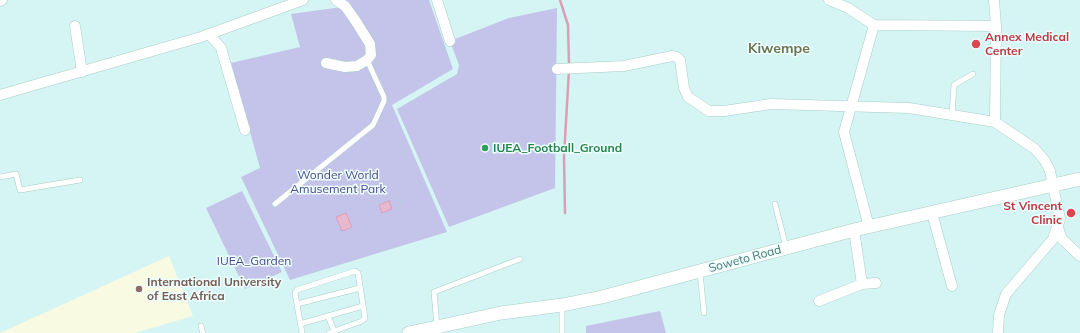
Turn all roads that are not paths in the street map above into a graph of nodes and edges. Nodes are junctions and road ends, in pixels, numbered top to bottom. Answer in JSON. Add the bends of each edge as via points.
{"nodes":[{"id":1,"x":303,"y":0,"type":"edge"},
{"id":2,"x":336,"y":0,"type":"edge"},
{"id":3,"x":438,"y":0,"type":"edge"},
{"id":4,"x":829,"y":0,"type":"edge"},
{"id":5,"x":994,"y":0,"type":"edge"},
{"id":6,"x":874,"y":25,"type":"junction"},
{"id":7,"x":75,"y":26,"type":"dead end"},
{"id":8,"x":996,"y":26,"type":"junction"},
{"id":9,"x":209,"y":34,"type":"junction"},
{"id":10,"x":450,"y":41,"type":"dead end"},
{"id":11,"x":367,"y":60,"type":"junction"},
{"id":12,"x":326,"y":63,"type":"dead end"},
{"id":13,"x":557,"y":69,"type":"dead end"},
{"id":14,"x":82,"y":72,"type":"junction"},
{"id":15,"x":973,"y":74,"type":"dead end"},
{"id":16,"x":0,"y":95,"type":"edge"},
{"id":17,"x":853,"y":106,"type":"junction"},
{"id":18,"x":952,"y":115,"type":"junction"},
{"id":19,"x":995,"y":122,"type":"junction"},
{"id":20,"x":244,"y":130,"type":"dead end"},
{"id":21,"x":0,"y":177,"type":"edge"},
{"id":22,"x":1080,"y":179,"type":"edge"},
{"id":23,"x":80,"y":180,"type":"dead end"},
{"id":24,"x":1054,"y":185,"type":"junction"},
{"id":25,"x":275,"y":204,"type":"dead end"},
{"id":26,"x":775,"y":204,"type":"dead end"},
{"id":27,"x":932,"y":213,"type":"junction"},
{"id":28,"x":869,"y":227,"type":"junction"},
{"id":29,"x":1058,"y":228,"type":"junction"},
{"id":30,"x":854,"y":230,"type":"junction"},
{"id":31,"x":786,"y":248,"type":"junction"},
{"id":32,"x":1080,"y":256,"type":"edge"},
{"id":33,"x":520,"y":259,"type":"dead end"},
{"id":34,"x":700,"y":271,"type":"junction"},
{"id":35,"x":876,"y":282,"type":"dead end"},
{"id":36,"x":862,"y":284,"type":"junction"},
{"id":37,"x":952,"y":286,"type":"dead end"},
{"id":38,"x":360,"y":288,"type":"junction"},
{"id":39,"x":819,"y":301,"type":"dead end"},
{"id":40,"x":297,"y":304,"type":"junction"},
{"id":41,"x":562,"y":305,"type":"junction"},
{"id":42,"x":363,"y":306,"type":"junction"},
{"id":43,"x":704,"y":313,"type":"dead end"},
{"id":44,"x":328,"y":316,"type":"junction"},
{"id":45,"x":300,"y":324,"type":"junction"},
{"id":46,"x":201,"y":326,"type":"dead end"},
{"id":47,"x":437,"y":326,"type":"junction"},
{"id":48,"x":333,"y":332,"type":"edge"},
{"id":49,"x":203,"y":333,"type":"edge"},
{"id":50,"x":302,"y":333,"type":"edge"},
{"id":51,"x":409,"y":333,"type":"edge"},
{"id":52,"x":562,"y":333,"type":"edge"},
{"id":53,"x":998,"y":333,"type":"edge"}],
"edges":[{"from":1,"to":9,"type":"street"},
{"from":2,"to":11,"type":"street","via":[[345,6],[370,44],[371,55]]},
{"from":3,"to":10,"type":"street"},
{"from":4,"to":6,"type":"street","via":[[848,8]]},
{"from":5,"to":8,"type":"street"},
{"from":6,"to":8,"type":"street"},
{"from":6,"to":17,"type":"street"},
{"from":7,"to":14,"type":"street"},
{"from":8,"to":19,"type":"street"},
{"from":9,"to":14,"type":"street"},
{"from":9,"to":20,"type":"street","via":[[221,48]]},
{"from":11,"to":12,"type":"street","via":[[357,66],[345,67]]},
{"from":11,"to":25,"type":"lane","via":[[384,97],[373,125]]},
{"from":13,"to":17,"type":"street","via":[[624,66],[672,56],[680,60],[684,88],[688,97],[709,111],[770,104]]},
{"from":14,"to":16,"type":"street"},
{"from":15,"to":18,"type":"lane","via":[[954,85]]},
{"from":17,"to":18,"type":"street","via":[[909,108]]},
{"from":17,"to":28,"type":"street","via":[[844,132]]},
{"from":18,"to":19,"type":"street"},
{"from":19,"to":24,"type":"street","via":[[1035,149],[1045,161]]},
{"from":21,"to":23,"type":"lane","via":[[16,174],[20,190]]},
{"from":22,"to":24,"type":"street","name":"Soweto Road"},
{"from":24,"to":27,"type":"street","name":"Soweto Road"},
{"from":24,"to":29,"type":"street","via":[[1060,219]]},
{"from":26,"to":31,"type":"lane"},
{"from":27,"to":28,"type":"street","name":"Soweto Road"},
{"from":27,"to":37,"type":"street"},
{"from":28,"to":30,"type":"street","name":"Soweto Road"},
{"from":29,"to":32,"type":"street","via":[[1062,239]]},
{"from":29,"to":53,"type":"street","via":[[1053,239],[1006,294],[999,315]]},
{"from":30,"to":31,"type":"street","name":"Soweto Road"},
{"from":30,"to":36,"type":"street"},
{"from":31,"to":34,"type":"street","name":"Soweto Road"},
{"from":33,"to":47,"type":"lane","via":[[434,292]]},
{"from":34,"to":41,"type":"street","name":"Soweto Road"},
{"from":34,"to":43,"type":"lane"},
{"from":35,"to":36,"type":"street"},
{"from":36,"to":39,"type":"street"},
{"from":38,"to":40,"type":"lane"},
{"from":38,"to":40,"type":"lane","via":[[358,273],[355,271],[297,290]]},
{"from":38,"to":42,"type":"lane"},
{"from":40,"to":45,"type":"lane"},
{"from":41,"to":47,"type":"street","name":"Soweto Road","via":[[501,313]]},
{"from":41,"to":52,"type":"lane"},
{"from":42,"to":44,"type":"lane"},
{"from":42,"to":48,"type":"lane","via":[[365,318],[362,321]]},
{"from":44,"to":45,"type":"lane"},
{"from":44,"to":48,"type":"lane"},
{"from":45,"to":50,"type":"lane"},
{"from":46,"to":49,"type":"lane"},
{"from":47,"to":51,"type":"street","name":"Soweto Road"}]}
